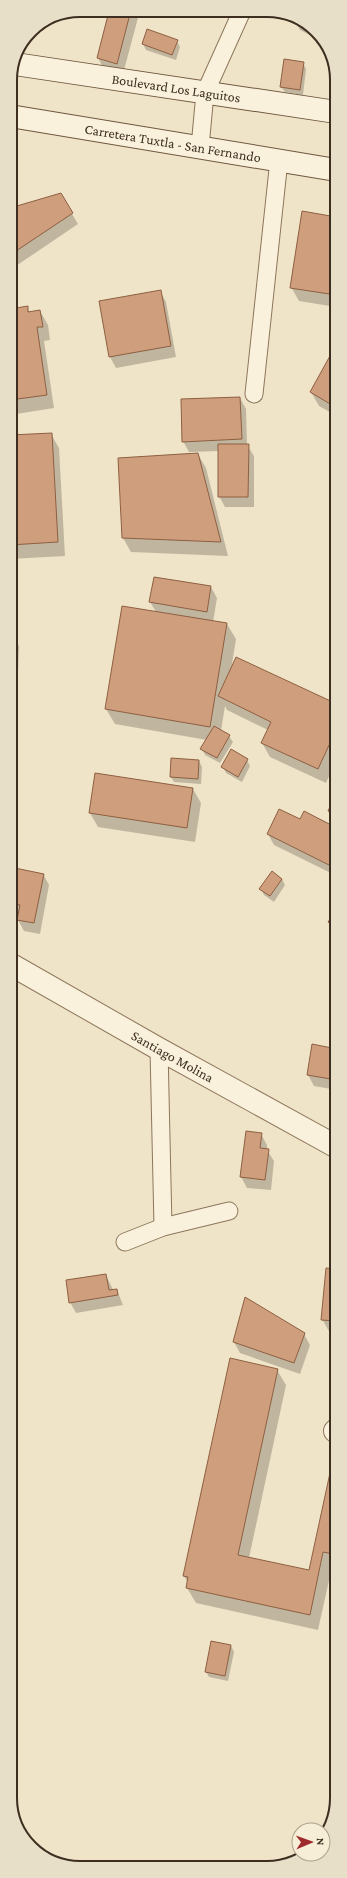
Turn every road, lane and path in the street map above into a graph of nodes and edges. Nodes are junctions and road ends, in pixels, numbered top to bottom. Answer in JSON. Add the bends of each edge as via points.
{"nodes":[{"id":1,"x":239,"y":17,"type":"edge"},
{"id":2,"x":19,"y":65,"type":"edge"},
{"id":3,"x":205,"y":94,"type":"junction"},
{"id":4,"x":330,"y":111,"type":"edge"},
{"id":5,"x":17,"y":117,"type":"edge"},
{"id":6,"x":200,"y":147,"type":"junction"},
{"id":7,"x":279,"y":160,"type":"junction"},
{"id":8,"x":330,"y":169,"type":"edge"},
{"id":9,"x":254,"y":394,"type":"dead end"},
{"id":10,"x":17,"y":968,"type":"edge"},
{"id":11,"x":159,"y":1049,"type":"junction"},
{"id":12,"x":330,"y":1143,"type":"edge"},
{"id":13,"x":229,"y":1211,"type":"dead end"},
{"id":14,"x":164,"y":1227,"type":"junction"},
{"id":15,"x":125,"y":1242,"type":"dead end"}],
"edges":[{"from":1,"to":3,"type":"lane"},
{"from":2,"to":3,"type":"main road","name":"Boulevard Los Laguitos"},
{"from":3,"to":4,"type":"main road","name":"Boulevard Los Laguitos"},
{"from":3,"to":6,"type":"lane"},
{"from":5,"to":6,"type":"main road","name":"Carretera Tuxtla - San Fernando"},
{"from":6,"to":7,"type":"main road","name":"Carretera Tuxtla - San Fernando"},
{"from":7,"to":8,"type":"main road","name":"Carretera Tuxtla - San Fernando"},
{"from":7,"to":9,"type":"lane"},
{"from":10,"to":11,"type":"main road","name":"Santiago Molina"},
{"from":11,"to":12,"type":"main road","name":"Santiago Molina"},
{"from":11,"to":14,"type":"lane"},
{"from":13,"to":14,"type":"lane"},
{"from":14,"to":15,"type":"lane"}]}
